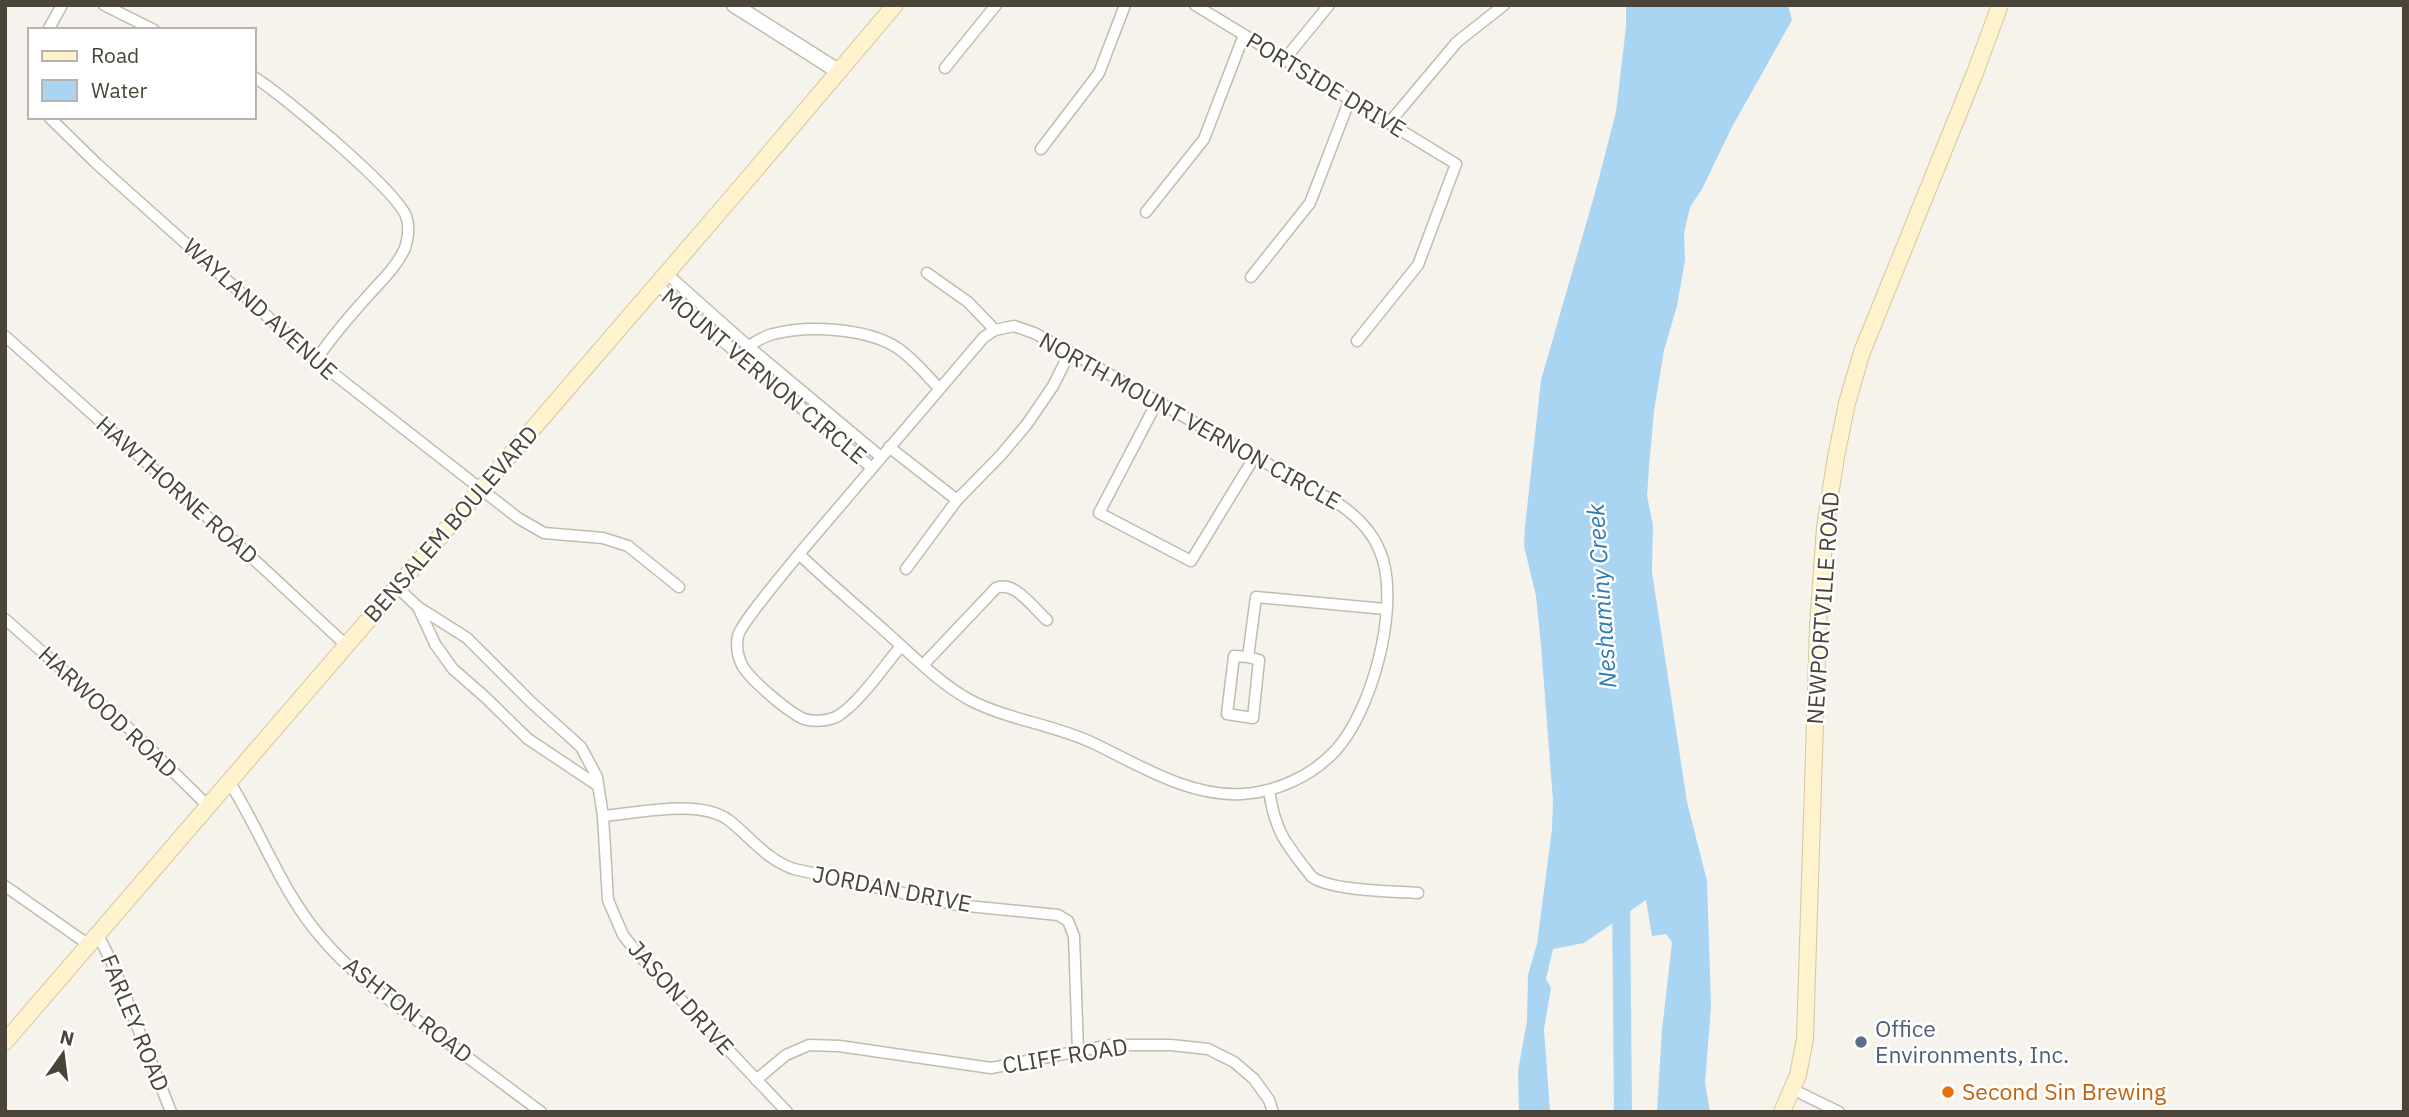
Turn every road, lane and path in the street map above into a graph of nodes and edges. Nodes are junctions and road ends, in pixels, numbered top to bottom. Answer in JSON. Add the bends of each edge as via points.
{"nodes":[{"id":1,"x":62,"y":5,"type":"edge"},
{"id":2,"x":104,"y":5,"type":"edge"},
{"id":3,"x":734,"y":5,"type":"edge"},
{"id":4,"x":895,"y":5,"type":"edge"},
{"id":5,"x":996,"y":5,"type":"edge"},
{"id":6,"x":1125,"y":5,"type":"edge"},
{"id":7,"x":1195,"y":5,"type":"edge"},
{"id":8,"x":1328,"y":5,"type":"edge"},
{"id":9,"x":1504,"y":5,"type":"edge"},
{"id":10,"x":2000,"y":5,"type":"edge"},
{"id":11,"x":49,"y":28,"type":"edge"},
{"id":12,"x":150,"y":28,"type":"edge"},
{"id":13,"x":1244,"y":35,"type":"junction"},
{"id":14,"x":1285,"y":59,"type":"junction"},
{"id":15,"x":945,"y":68,"type":"dead end"},
{"id":16,"x":838,"y":71,"type":"junction"},
{"id":17,"x":256,"y":79,"type":"edge"},
{"id":18,"x":1350,"y":99,"type":"junction"},
{"id":19,"x":50,"y":119,"type":"edge"},
{"id":20,"x":1389,"y":123,"type":"junction"},
{"id":21,"x":1041,"y":149,"type":"dead end"},
{"id":22,"x":1146,"y":212,"type":"dead end"},
{"id":23,"x":927,"y":273,"type":"dead end"},
{"id":24,"x":1251,"y":277,"type":"dead end"},
{"id":25,"x":662,"y":279,"type":"junction"},
{"id":26,"x":995,"y":330,"type":"junction"},
{"id":27,"x":5,"y":336,"type":"edge"},
{"id":28,"x":1357,"y":341,"type":"dead end"},
{"id":29,"x":748,"y":346,"type":"junction"},
{"id":30,"x":1070,"y":352,"type":"junction"},
{"id":31,"x":316,"y":360,"type":"junction"},
{"id":32,"x":939,"y":388,"type":"junction"},
{"id":33,"x":1157,"y":402,"type":"junction"},
{"id":34,"x":889,"y":447,"type":"junction"},
{"id":35,"x":1255,"y":456,"type":"junction"},
{"id":36,"x":881,"y":457,"type":"junction"},
{"id":37,"x":872,"y":468,"type":"junction"},
{"id":38,"x":482,"y":489,"type":"junction"},
{"id":39,"x":957,"y":499,"type":"junction"},
{"id":40,"x":799,"y":554,"type":"junction"},
{"id":41,"x":906,"y":569,"type":"dead end"},
{"id":42,"x":397,"y":587,"type":"junction"},
{"id":43,"x":679,"y":587,"type":"dead end"},
{"id":44,"x":418,"y":607,"type":"junction"},
{"id":45,"x":1385,"y":609,"type":"junction"},
{"id":46,"x":5,"y":619,"type":"edge"},
{"id":47,"x":1047,"y":620,"type":"dead end"},
{"id":48,"x":347,"y":646,"type":"junction"},
{"id":49,"x":901,"y":646,"type":"junction"},
{"id":50,"x":1248,"y":657,"type":"junction"},
{"id":51,"x":923,"y":665,"type":"junction"},
{"id":52,"x":230,"y":783,"type":"junction"},
{"id":53,"x":597,"y":785,"type":"junction"},
{"id":54,"x":1269,"y":790,"type":"junction"},
{"id":55,"x":209,"y":807,"type":"junction"},
{"id":56,"x":603,"y":816,"type":"junction"},
{"id":57,"x":5,"y":886,"type":"edge"},
{"id":58,"x":1418,"y":893,"type":"dead end"},
{"id":59,"x":94,"y":940,"type":"junction"},
{"id":60,"x":5,"y":1042,"type":"edge"},
{"id":61,"x":1078,"y":1051,"type":"junction"},
{"id":62,"x":756,"y":1080,"type":"junction"},
{"id":63,"x":1793,"y":1089,"type":"junction"},
{"id":64,"x":171,"y":1112,"type":"edge"},
{"id":65,"x":541,"y":1112,"type":"edge"},
{"id":66,"x":787,"y":1112,"type":"edge"},
{"id":67,"x":1273,"y":1112,"type":"edge"},
{"id":68,"x":1783,"y":1112,"type":"edge"},
{"id":69,"x":1839,"y":1112,"type":"edge"}],
"edges":[{"from":1,"to":11,"type":"street"},
{"from":2,"to":12,"type":"street"},
{"from":3,"to":16,"type":"street"},
{"from":4,"to":16,"type":"main road","name":"BENSALEM BOULEVARD"},
{"from":5,"to":15,"type":"street"},
{"from":6,"to":21,"type":"street","via":[[1099,73]]},
{"from":7,"to":13,"type":"street","name":"PORTSIDE DRIVE"},
{"from":8,"to":14,"type":"street"},
{"from":9,"to":20,"type":"street","via":[[1457,42]]},
{"from":10,"to":63,"type":"main road","name":"NEWPORTVILLE ROAD","via":[[1865,344],[1836,457],[1825,527],[1818,626],[1805,1039]]},
{"from":13,"to":14,"type":"street","name":"PORTSIDE DRIVE"},
{"from":13,"to":22,"type":"street","via":[[1204,139]]},
{"from":14,"to":18,"type":"street","name":"PORTSIDE DRIVE"},
{"from":16,"to":25,"type":"main road","name":"BENSALEM BOULEVARD"},
{"from":17,"to":31,"type":"street","via":[[364,169],[401,206],[408,222],[400,257]]},
{"from":18,"to":20,"type":"street","name":"PORTSIDE DRIVE"},
{"from":18,"to":24,"type":"street","via":[[1310,203]]},
{"from":19,"to":31,"type":"street","name":"WAYLAND AVENUE"},
{"from":20,"to":28,"type":"street","name":"PORTSIDE DRIVE","via":[[1457,164],[1418,265]]},
{"from":23,"to":26,"type":"street","via":[[968,302]]},
{"from":25,"to":29,"type":"street","name":"MOUNT VERNON CIRCLE"},
{"from":25,"to":37,"type":"street","name":"MOUNT VERNON CIRCLE"},
{"from":25,"to":38,"type":"main road","name":"BENSALEM BOULEVARD"},
{"from":26,"to":30,"type":"street","name":"NORTH MOUNT VERNON CIRCLE","via":[[1022,328]]},
{"from":26,"to":32,"type":"street"},
{"from":27,"to":48,"type":"street","name":"HAWTHORNE ROAD"},
{"from":29,"to":32,"type":"street","via":[[771,334],[795,332],[837,330],[880,339],[899,349]]},
{"from":29,"to":36,"type":"street","name":"MOUNT VERNON CIRCLE"},
{"from":30,"to":33,"type":"street","name":"NORTH MOUNT VERNON CIRCLE"},
{"from":30,"to":39,"type":"street","via":[[1027,424]]},
{"from":31,"to":38,"type":"street","name":"WAYLAND AVENUE"},
{"from":32,"to":34,"type":"street"},
{"from":33,"to":35,"type":"street","name":"NORTH MOUNT VERNON CIRCLE"},
{"from":33,"to":35,"type":"street","via":[[1098,513],[1191,561]]},
{"from":34,"to":36,"type":"street"},
{"from":34,"to":39,"type":"street"},
{"from":35,"to":45,"type":"street","name":"NORTH MOUNT VERNON CIRCLE","via":[[1342,506],[1367,528],[1383,559]]},
{"from":36,"to":37,"type":"street"},
{"from":37,"to":40,"type":"street"},
{"from":38,"to":42,"type":"main road","name":"BENSALEM BOULEVARD"},
{"from":38,"to":43,"type":"street","name":"WAYLAND AVENUE","via":[[544,533],[603,538],[628,546]]},
{"from":39,"to":41,"type":"street"},
{"from":40,"to":49,"type":"street","name":"NORTH MOUNT VERNON CIRCLE"},
{"from":40,"to":49,"type":"street","via":[[740,631],[741,662],[756,680],[803,718],[826,720],[848,708]]},
{"from":42,"to":44,"type":"street","name":"JASON DRIVE"},
{"from":42,"to":48,"type":"main road","name":"BENSALEM BOULEVARD"},
{"from":44,"to":53,"type":"street","name":"JASON DRIVE","via":[[453,669],[528,739]]},
{"from":44,"to":53,"type":"street","name":"JASON DRIVE","via":[[467,638],[572,737],[594,770]]},
{"from":45,"to":50,"type":"street","via":[[1256,597]]},
{"from":45,"to":54,"type":"street","name":"NORTH MOUNT VERNON CIRCLE","via":[[1369,695],[1340,745],[1307,773]]},
{"from":46,"to":55,"type":"street","name":"HARWOOD ROAD","via":[[134,733]]},
{"from":47,"to":51,"type":"street","via":[[1012,588],[1001,586]]},
{"from":48,"to":52,"type":"main road","name":"BENSALEM BOULEVARD"},
{"from":49,"to":51,"type":"street","name":"NORTH MOUNT VERNON CIRCLE"},
{"from":50,"to":50,"type":"street","via":[[1234,656],[1227,714],[1253,718],[1259,660]]},
{"from":51,"to":54,"type":"street","name":"NORTH MOUNT VERNON CIRCLE","via":[[993,710],[1075,734],[1198,790],[1238,794]]},
{"from":52,"to":55,"type":"main road","name":"BENSALEM BOULEVARD"},
{"from":52,"to":65,"type":"street","name":"ASHTON ROAD","via":[[283,881],[318,934],[351,969]]},
{"from":53,"to":56,"type":"street","name":"JASON DRIVE"},
{"from":54,"to":58,"type":"street","via":[[1280,835],[1312,877],[1352,887]]},
{"from":55,"to":59,"type":"main road","name":"BENSALEM BOULEVARD"},
{"from":56,"to":61,"type":"street","name":"JORDAN DRIVE","via":[[707,810],[729,820],[766,855],[794,869],[957,905],[1063,917],[1074,936]]},
{"from":56,"to":62,"type":"street","name":"JASON DRIVE","via":[[607,900],[623,934]]},
{"from":57,"to":59,"type":"street"},
{"from":59,"to":60,"type":"main road","name":"BENSALEM BOULEVARD"},
{"from":59,"to":64,"type":"street","name":"FARLEY ROAD","via":[[113,965]]},
{"from":61,"to":62,"type":"street","name":"CLIFF ROAD","via":[[991,1068],[809,1045],[786,1055]]},
{"from":61,"to":67,"type":"street","name":"CLIFF ROAD","via":[[1132,1044],[1208,1049],[1254,1079]]},
{"from":62,"to":66,"type":"street","name":"JASON DRIVE"},
{"from":63,"to":68,"type":"main road","name":"NEWPORTVILLE ROAD"},
{"from":63,"to":69,"type":"street"}]}
